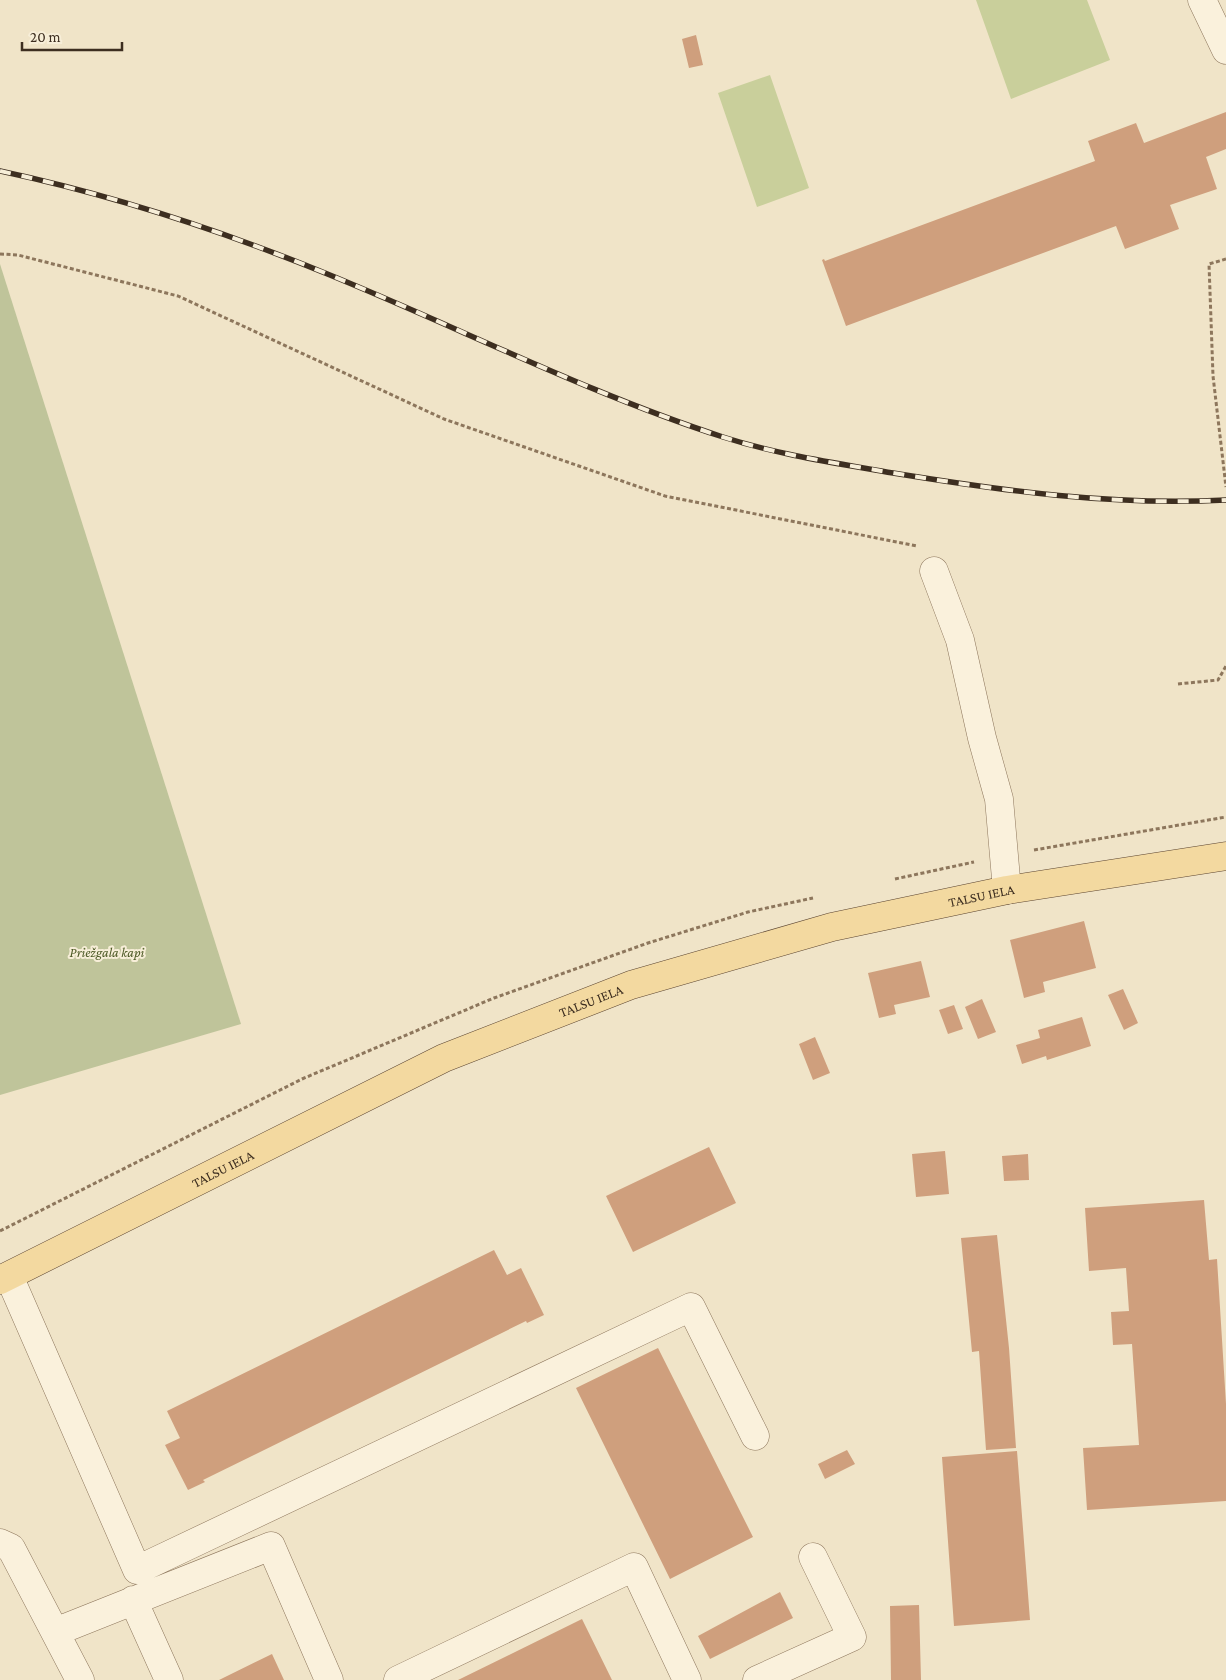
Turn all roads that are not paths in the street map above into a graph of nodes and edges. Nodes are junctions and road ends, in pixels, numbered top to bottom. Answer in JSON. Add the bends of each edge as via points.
{"nodes":[{"id":1,"x":1202,"y":0,"type":"edge"},
{"id":2,"x":1226,"y":50,"type":"edge"},
{"id":3,"x":934,"y":571,"type":"road end"},
{"id":4,"x":1226,"y":856,"type":"edge"},
{"id":5,"x":1007,"y":890,"type":"junction"},
{"id":6,"x":4,"y":1278,"type":"edge"},
{"id":7,"x":755,"y":1436,"type":"dead end"},
{"id":8,"x":0,"y":1543,"type":"edge"},
{"id":9,"x":813,"y":1557,"type":"dead end"},
{"id":10,"x":133,"y":1600,"type":"junction"},
{"id":11,"x":55,"y":1632,"type":"junction"},
{"id":12,"x":80,"y":1680,"type":"edge"},
{"id":13,"x":169,"y":1680,"type":"edge"},
{"id":14,"x":329,"y":1680,"type":"edge"},
{"id":15,"x":398,"y":1680,"type":"edge"},
{"id":16,"x":686,"y":1680,"type":"edge"},
{"id":17,"x":757,"y":1680,"type":"edge"}],
"edges":[{"from":1,"to":2,"type":"lane"},
{"from":3,"to":5,"type":"lane","via":[[960,640],[999,798]]},
{"from":4,"to":5,"type":"main road","name":"TALSU IELA"},
{"from":5,"to":6,"type":"main road","name":"TALSU IELA","via":[[832,927],[631,986],[547,1018],[444,1058]]},
{"from":6,"to":7,"type":"lane","via":[[137,1570],[691,1307]]},
{"from":8,"to":11,"type":"lane","via":[[11,1548]]},
{"from":9,"to":17,"type":"lane","via":[[852,1637]]},
{"from":10,"to":11,"type":"lane"},
{"from":10,"to":13,"type":"lane"},
{"from":10,"to":14,"type":"lane","via":[[271,1546]]},
{"from":11,"to":12,"type":"lane"},
{"from":15,"to":16,"type":"lane","via":[[634,1567]]}]}
